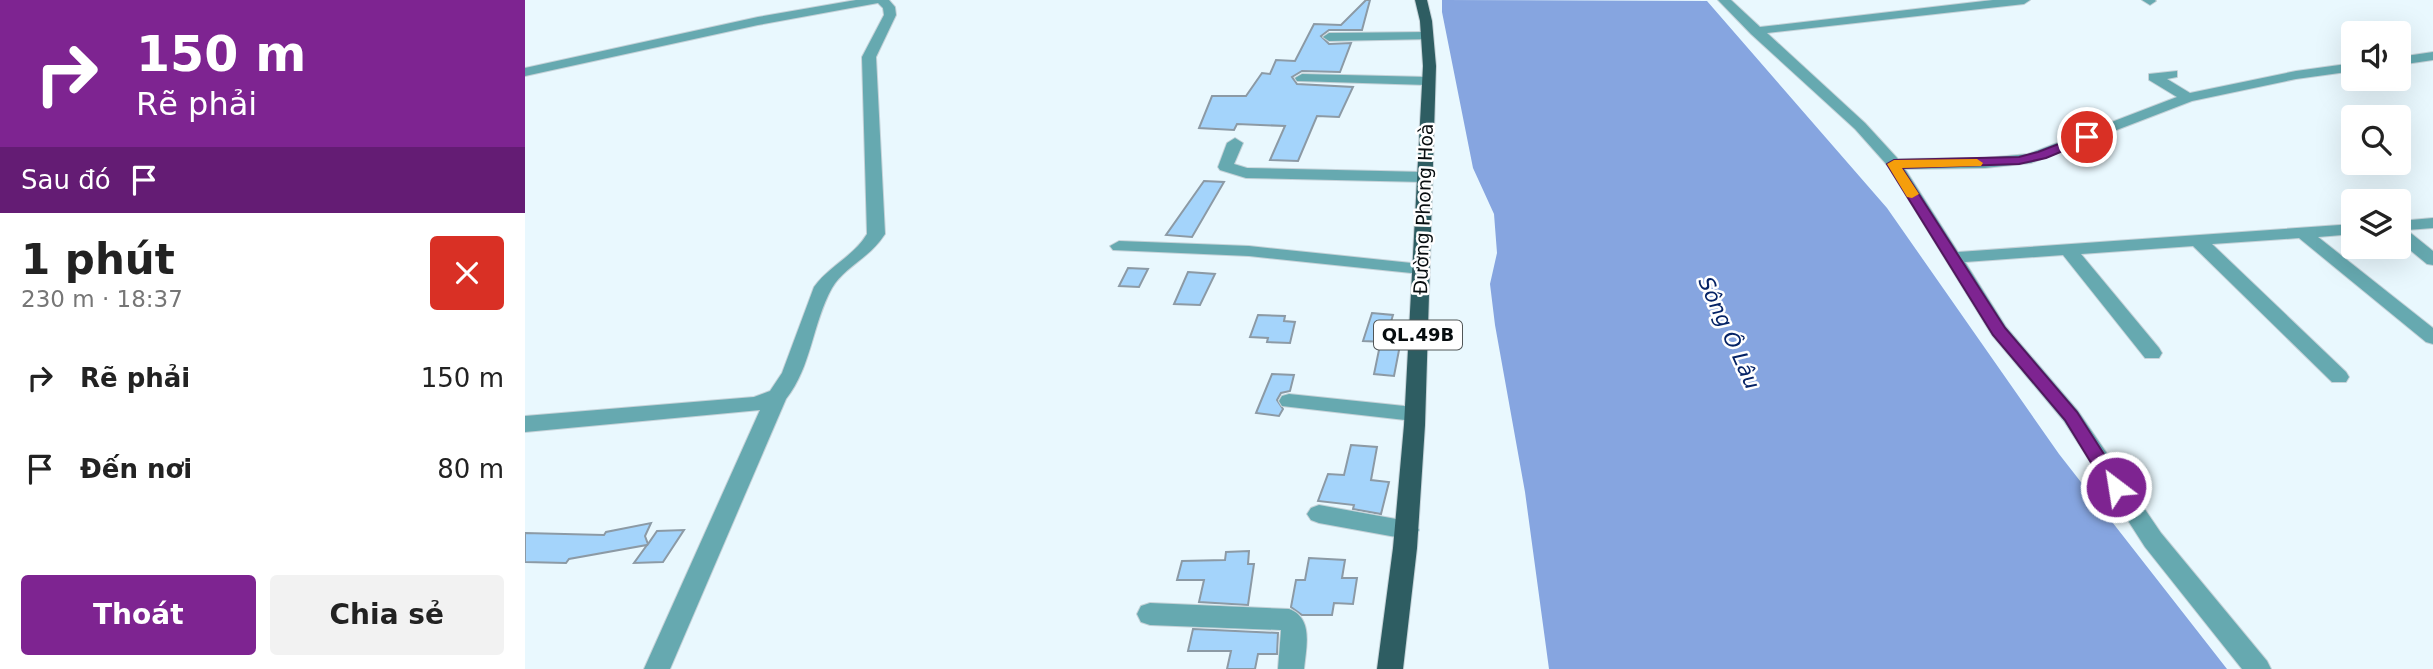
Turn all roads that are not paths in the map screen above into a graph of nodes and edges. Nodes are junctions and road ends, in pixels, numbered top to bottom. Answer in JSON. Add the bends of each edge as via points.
{"nodes":[{"id":1,"x":876,"y":0,"type":"edge"},
{"id":2,"x":882,"y":0,"type":"edge"},
{"id":3,"x":1421,"y":0,"type":"edge"},
{"id":4,"x":1728,"y":0,"type":"edge"},
{"id":5,"x":2024,"y":0,"type":"edge"},
{"id":6,"x":1755,"y":31,"type":"junction"},
{"id":7,"x":1427,"y":36,"type":"junction"},
{"id":8,"x":1329,"y":37,"type":"dead end"},
{"id":9,"x":2433,"y":56,"type":"edge"},
{"id":10,"x":2411,"y":59,"type":"edge"},
{"id":11,"x":2341,"y":69,"type":"edge"},
{"id":12,"x":525,"y":72,"type":"edge"},
{"id":13,"x":2172,"y":74,"type":"dead end"},
{"id":14,"x":1302,"y":78,"type":"dead end"},
{"id":15,"x":1428,"y":81,"type":"junction"},
{"id":16,"x":2188,"y":98,"type":"junction"},
{"id":17,"x":1235,"y":143,"type":"dead end"},
{"id":18,"x":1894,"y":164,"type":"junction"},
{"id":19,"x":1424,"y":177,"type":"junction"},
{"id":20,"x":2433,"y":223,"type":"edge"},
{"id":21,"x":2411,"y":225,"type":"edge"},
{"id":22,"x":2341,"y":230,"type":"edge"},
{"id":23,"x":2304,"y":233,"type":"junction"},
{"id":24,"x":2198,"y":241,"type":"junction"},
{"id":25,"x":2411,"y":242,"type":"edge"},
{"id":26,"x":1119,"y":246,"type":"dead end"},
{"id":27,"x":2069,"y":251,"type":"junction"},
{"id":28,"x":1952,"y":258,"type":"junction"},
{"id":29,"x":2433,"y":260,"type":"edge"},
{"id":30,"x":1421,"y":269,"type":"junction"},
{"id":31,"x":2433,"y":338,"type":"edge"},
{"id":32,"x":2152,"y":353,"type":"dead end"},
{"id":33,"x":2339,"y":377,"type":"dead end"},
{"id":34,"x":777,"y":396,"type":"junction"},
{"id":35,"x":1289,"y":401,"type":"dead end"},
{"id":36,"x":1414,"y":414,"type":"junction"},
{"id":37,"x":525,"y":424,"type":"edge"},
{"id":38,"x":1319,"y":514,"type":"dead end"},
{"id":39,"x":1407,"y":530,"type":"junction"},
{"id":40,"x":1150,"y":614,"type":"dead end"},
{"id":41,"x":657,"y":669,"type":"edge"},
{"id":42,"x":1291,"y":669,"type":"edge"},
{"id":43,"x":1390,"y":669,"type":"edge"},
{"id":44,"x":2258,"y":669,"type":"edge"}],
"edges":[{"from":1,"to":12,"type":"street"},
{"from":2,"to":34,"type":"street","via":[[890,15],[869,57],[876,234],[823,288],[787,383]]},
{"from":3,"to":7,"type":"main road","name":"Đường Phong Hoà","number":"QL.49B"},
{"from":4,"to":6,"type":"street"},
{"from":5,"to":6,"type":"street"},
{"from":6,"to":18,"type":"street","via":[[1860,125]]},
{"from":7,"to":8,"type":"street"},
{"from":7,"to":15,"type":"main road","name":"Đường Phong Hoà","number":"QL.49B"},
{"from":9,"to":10,"type":"street"},
{"from":11,"to":16,"type":"street"},
{"from":13,"to":16,"type":"street","via":[[2154,77]]},
{"from":14,"to":15,"type":"street"},
{"from":15,"to":19,"type":"main road","name":"Đường Phong Hoà","number":"QL.49B"},
{"from":16,"to":18,"type":"street","via":[[2031,159]]},
{"from":17,"to":19,"type":"street","via":[[1226,166],[1246,173]]},
{"from":18,"to":28,"type":"street"},
{"from":19,"to":30,"type":"main road","name":"Đường Phong Hoà","number":"QL.49B"},
{"from":20,"to":21,"type":"street"},
{"from":22,"to":23,"type":"street"},
{"from":23,"to":24,"type":"street"},
{"from":23,"to":31,"type":"street"},
{"from":24,"to":27,"type":"street"},
{"from":24,"to":33,"type":"street"},
{"from":25,"to":29,"type":"street"},
{"from":26,"to":30,"type":"street","via":[[1249,251]]},
{"from":27,"to":28,"type":"street"},
{"from":27,"to":32,"type":"street"},
{"from":28,"to":44,"type":"street","via":[[1999,331],[2071,416],[2153,540]]},
{"from":30,"to":36,"type":"main road","name":"Đường Phong Hoà","number":"QL.49B"},
{"from":34,"to":37,"type":"street","via":[[757,404]]},
{"from":34,"to":41,"type":"street"},
{"from":35,"to":36,"type":"street"},
{"from":36,"to":39,"type":"main road","name":"Đường Phong Hoà","number":"QL.49B"},
{"from":38,"to":39,"type":"street"},
{"from":39,"to":43,"type":"main road","name":"Đường Phong Hoà","number":"QL.49B"},
{"from":40,"to":42,"type":"street","via":[[1289,620],[1294,626]]}]}
